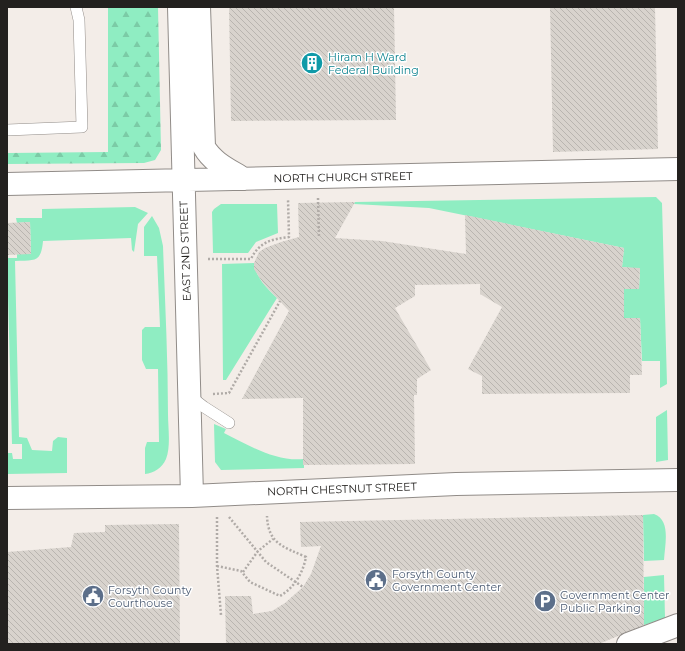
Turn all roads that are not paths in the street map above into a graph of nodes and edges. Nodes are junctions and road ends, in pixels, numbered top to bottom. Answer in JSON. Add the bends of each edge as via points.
{"nodes":[{"id":1,"x":76,"y":7,"type":"edge"},
{"id":2,"x":179,"y":7,"type":"edge"},
{"id":3,"x":199,"y":7,"type":"edge"},
{"id":4,"x":7,"y":130,"type":"edge"},
{"id":5,"x":678,"y":169,"type":"edge"},
{"id":6,"x":244,"y":179,"type":"junction"},
{"id":7,"x":183,"y":181,"type":"junction"},
{"id":8,"x":7,"y":184,"type":"edge"},
{"id":9,"x":189,"y":396,"type":"junction"},
{"id":10,"x":229,"y":422,"type":"dead end"},
{"id":11,"x":678,"y":480,"type":"edge"},
{"id":12,"x":192,"y":496,"type":"junction"},
{"id":13,"x":7,"y":498,"type":"edge"},
{"id":14,"x":678,"y":625,"type":"edge"},
{"id":15,"x":628,"y":644,"type":"edge"}],
"edges":[{"from":1,"to":4,"type":"lane","via":[[79,20],[82,127]]},
{"from":2,"to":7,"type":"street","name":"EAST 2ND STREET"},
{"from":3,"to":6,"type":"street","via":[[204,147],[218,163]]},
{"from":5,"to":6,"type":"street","name":"NORTH CHURCH STREET"},
{"from":6,"to":7,"type":"street","name":"NORTH CHURCH STREET"},
{"from":7,"to":8,"type":"street","name":"NORTH CHURCH STREET"},
{"from":7,"to":9,"type":"street","name":"EAST 2ND STREET"},
{"from":9,"to":10,"type":"lane"},
{"from":9,"to":12,"type":"street","name":"EAST 2ND STREET"},
{"from":11,"to":12,"type":"street","name":"NORTH CHESTNUT STREET","via":[[456,484]]},
{"from":12,"to":13,"type":"street","name":"NORTH CHESTNUT STREET"},
{"from":14,"to":15,"type":"street"}]}
